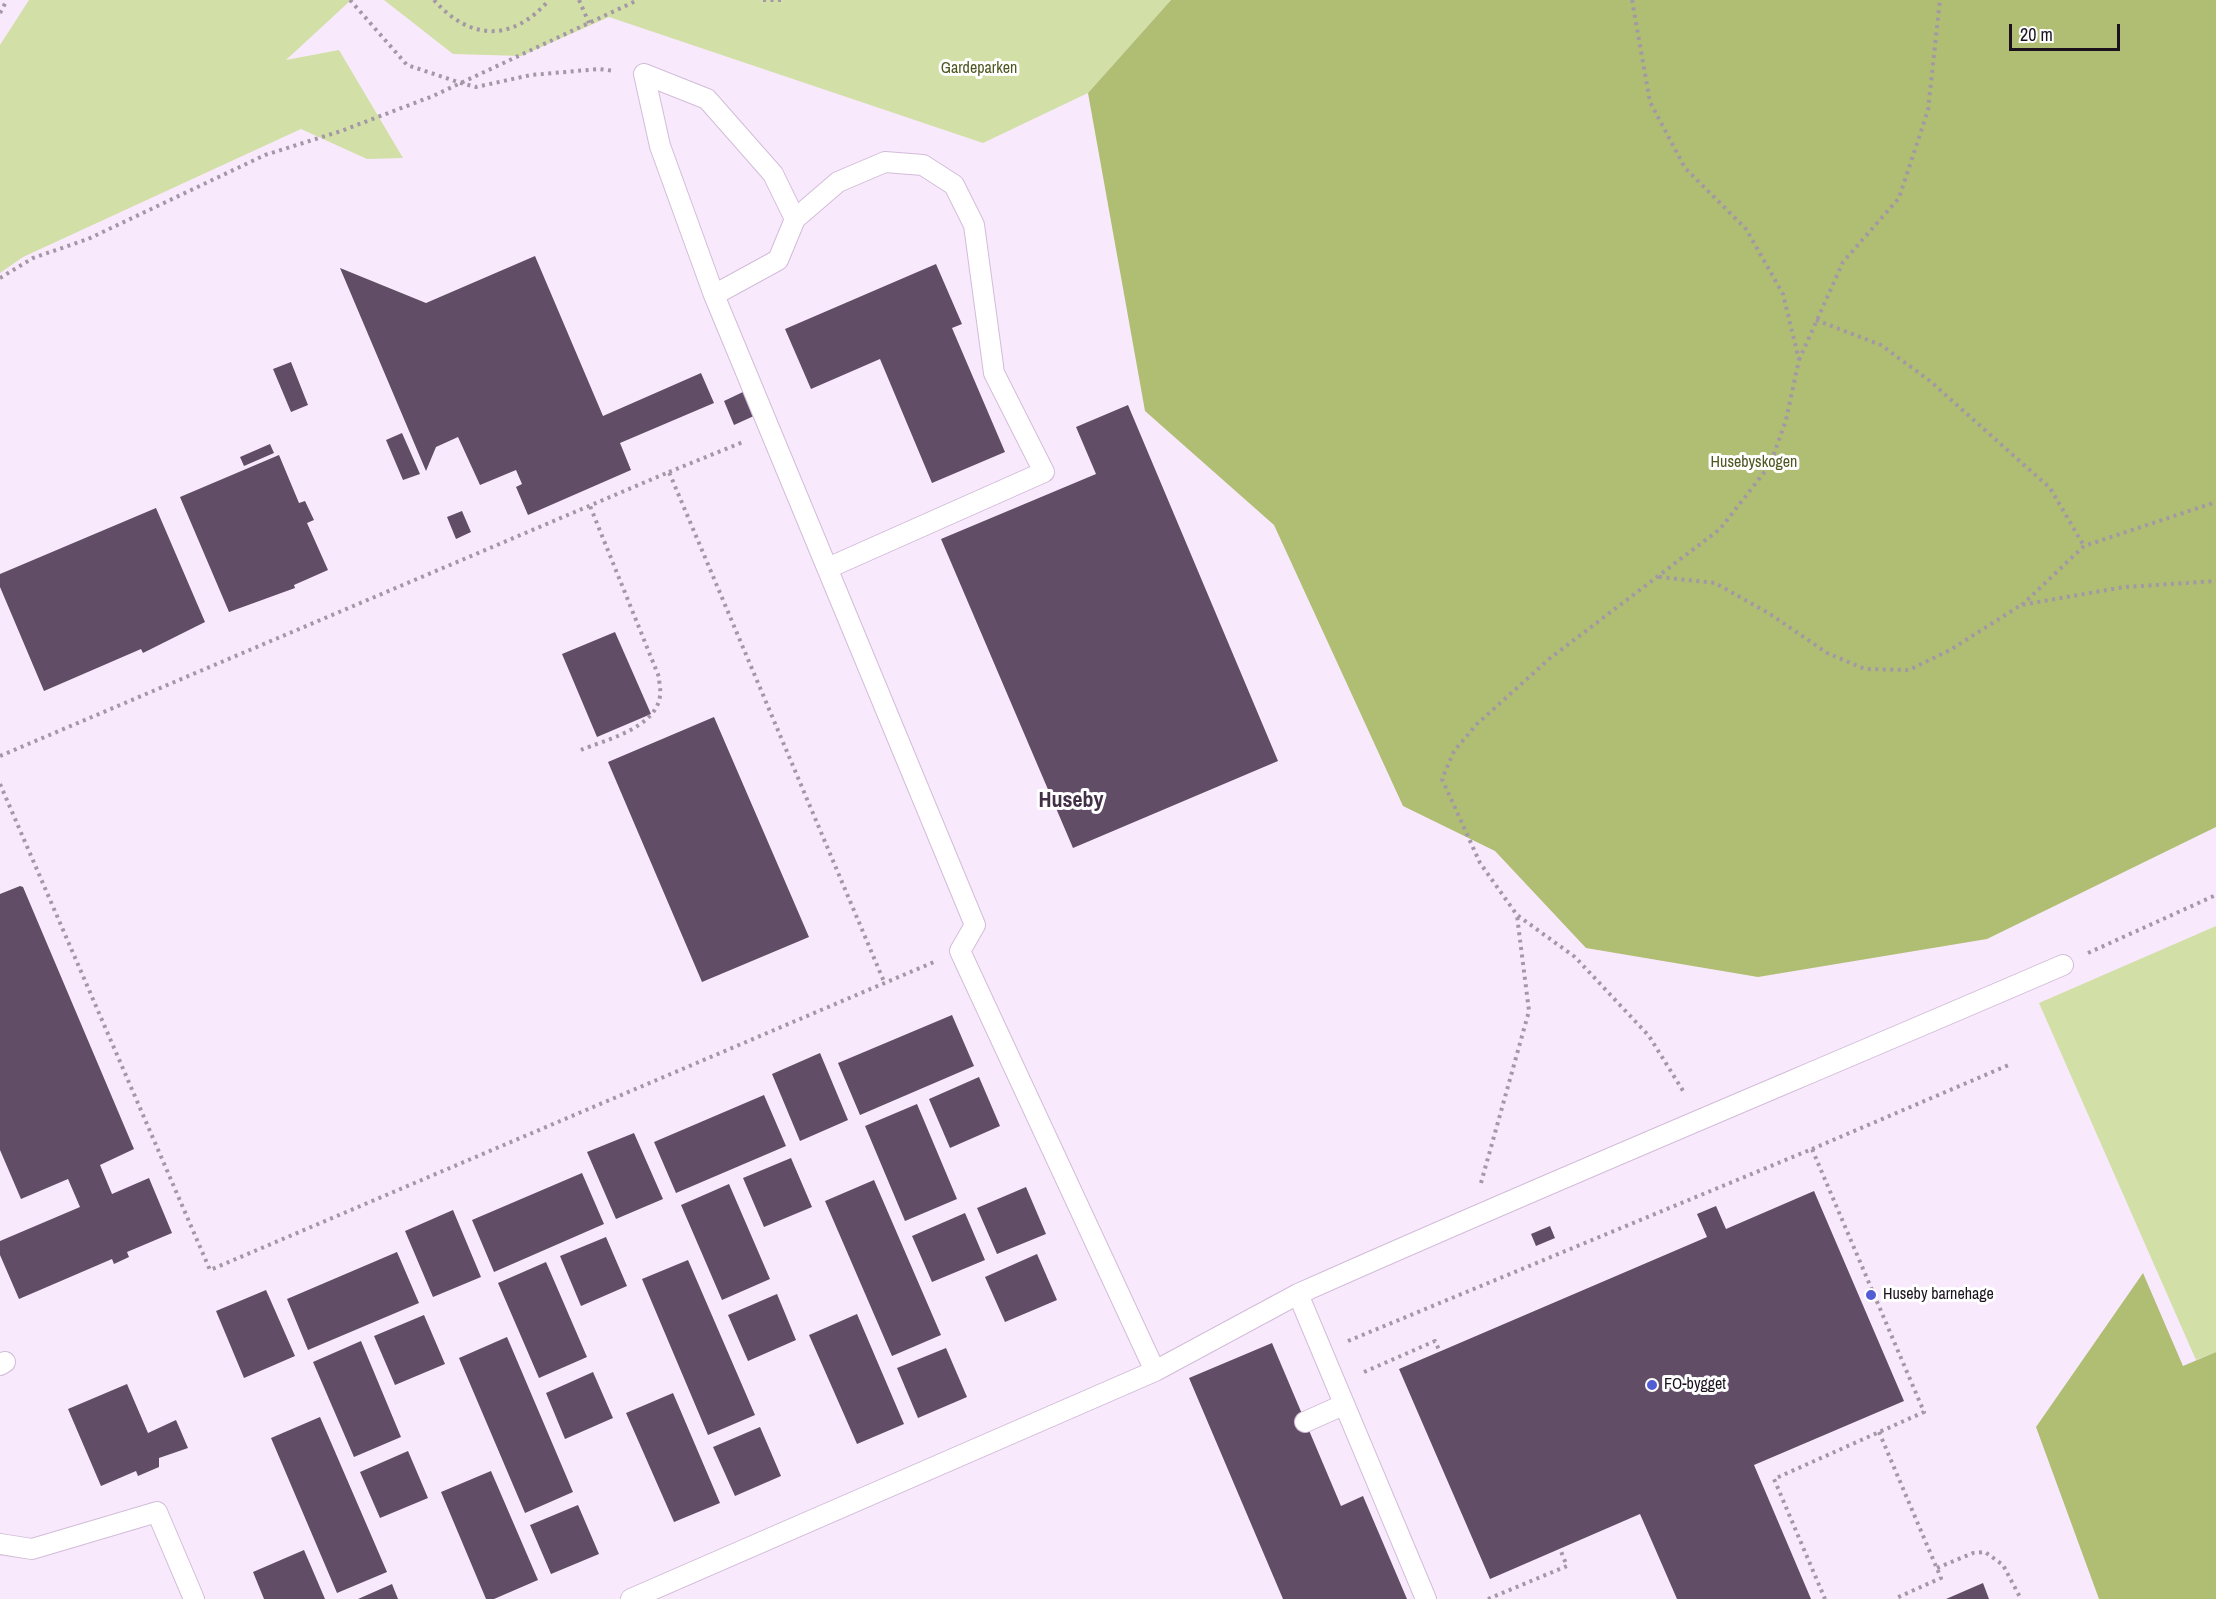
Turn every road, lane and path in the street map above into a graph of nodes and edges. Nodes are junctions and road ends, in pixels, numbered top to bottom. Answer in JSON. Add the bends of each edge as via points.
{"nodes":[{"id":1,"x":7,"y":0,"type":"edge"},
{"id":2,"x":350,"y":0,"type":"edge"},
{"id":3,"x":434,"y":0,"type":"edge"},
{"id":4,"x":549,"y":0,"type":"edge"},
{"id":5,"x":579,"y":0,"type":"edge"},
{"id":6,"x":638,"y":0,"type":"edge"},
{"id":7,"x":763,"y":0,"type":"edge"},
{"id":8,"x":783,"y":0,"type":"edge"},
{"id":9,"x":1632,"y":0,"type":"edge"},
{"id":10,"x":1940,"y":0,"type":"edge"},
{"id":11,"x":0,"y":13,"type":"edge"},
{"id":12,"x":589,"y":23,"type":"junction"},
{"id":13,"x":644,"y":74,"type":"junction"},
{"id":14,"x":461,"y":83,"type":"junction"},
{"id":15,"x":795,"y":219,"type":"junction"},
{"id":16,"x":0,"y":278,"type":"edge"},
{"id":17,"x":714,"y":295,"type":"junction"},
{"id":18,"x":1816,"y":320,"type":"junction"},
{"id":19,"x":1799,"y":360,"type":"junction"},
{"id":20,"x":771,"y":431,"type":"junction"},
{"id":21,"x":669,"y":472,"type":"junction"},
{"id":22,"x":2216,"y":502,"type":"edge"},
{"id":23,"x":590,"y":506,"type":"junction"},
{"id":24,"x":2084,"y":546,"type":"junction"},
{"id":25,"x":828,"y":568,"type":"junction"},
{"id":26,"x":1658,"y":577,"type":"junction"},
{"id":27,"x":2216,"y":581,"type":"edge"},
{"id":28,"x":2021,"y":605,"type":"junction"},
{"id":29,"x":581,"y":750,"type":"dead end"},
{"id":30,"x":0,"y":756,"type":"edge"},
{"id":31,"x":0,"y":784,"type":"edge"},
{"id":32,"x":2216,"y":895,"type":"edge"},
{"id":33,"x":1517,"y":915,"type":"junction"},
{"id":34,"x":960,"y":951,"type":"junction"},
{"id":35,"x":2063,"y":965,"type":"joint"},
{"id":36,"x":885,"y":984,"type":"junction"},
{"id":37,"x":2011,"y":1064,"type":"dead end"},
{"id":38,"x":1701,"y":1121,"type":"junction"},
{"id":39,"x":1812,"y":1149,"type":"junction"},
{"id":40,"x":1472,"y":1216,"type":"junction"},
{"id":41,"x":1298,"y":1294,"type":"junction"},
{"id":42,"x":1322,"y":1352,"type":"junction"},
{"id":43,"x":1440,"y":1352,"type":"dead end"},
{"id":44,"x":1155,"y":1371,"type":"junction"},
{"id":45,"x":1364,"y":1372,"type":"dead end"},
{"id":46,"x":1345,"y":1411,"type":"junction"},
{"id":47,"x":1305,"y":1422,"type":"dead end"},
{"id":48,"x":1879,"y":1432,"type":"junction"},
{"id":49,"x":0,"y":1544,"type":"edge"},
{"id":50,"x":1560,"y":1549,"type":"dead end"},
{"id":51,"x":1937,"y":1568,"type":"junction"},
{"id":52,"x":194,"y":1599,"type":"edge"},
{"id":53,"x":631,"y":1599,"type":"edge"},
{"id":54,"x":1426,"y":1599,"type":"edge"},
{"id":55,"x":1488,"y":1599,"type":"edge"},
{"id":56,"x":1825,"y":1599,"type":"edge"},
{"id":57,"x":1894,"y":1599,"type":"edge"},
{"id":58,"x":2021,"y":1599,"type":"edge"}],
"edges":[{"from":1,"to":11,"type":"path"},
{"from":2,"to":14,"type":"path","via":[[407,65]]},
{"from":3,"to":4,"type":"path","via":[[448,16],[468,28],[491,32],[514,28],[535,17]]},
{"from":5,"to":12,"type":"path"},
{"from":6,"to":12,"type":"path"},
{"from":7,"to":8,"type":"path"},
{"from":9,"to":19,"type":"path","via":[[1650,102],[1685,168],[1746,229],[1783,294]]},
{"from":10,"to":18,"type":"path","via":[[1928,110],[1899,198],[1843,262]]},
{"from":12,"to":14,"type":"path"},
{"from":13,"to":14,"type":"path","via":[[599,69],[531,75],[476,87]]},
{"from":13,"to":15,"type":"lane","via":[[706,99],[773,174]]},
{"from":13,"to":17,"type":"lane","via":[[660,146]]},
{"from":14,"to":16,"type":"path","via":[[341,131],[265,155],[88,239],[33,258]]},
{"from":15,"to":17,"type":"lane","via":[[778,260]]},
{"from":15,"to":25,"type":"lane","via":[[838,182],[885,162],[923,165],[954,185],[974,225],[994,373],[1044,471]]},
{"from":17,"to":20,"type":"lane"},
{"from":18,"to":19,"type":"path"},
{"from":18,"to":24,"type":"path","via":[[1881,345],[1930,381],[2050,488]]},
{"from":19,"to":26,"type":"path","via":[[1786,420],[1770,465],[1720,529]]},
{"from":20,"to":21,"type":"path"},
{"from":20,"to":25,"type":"lane"},
{"from":21,"to":23,"type":"path"},
{"from":21,"to":36,"type":"path"},
{"from":22,"to":24,"type":"path"},
{"from":23,"to":29,"type":"path","via":[[659,677],[660,698],[638,726]]},
{"from":23,"to":30,"type":"path"},
{"from":24,"to":28,"type":"path"},
{"from":25,"to":34,"type":"lane","via":[[975,925]]},
{"from":26,"to":28,"type":"path","via":[[1715,583],[1827,653],[1865,669],[1910,670]]},
{"from":26,"to":33,"type":"path","via":[[1549,659],[1477,724],[1455,751],[1442,779],[1480,863]]},
{"from":27,"to":28,"type":"path","via":[[2124,587]]},
{"from":31,"to":36,"type":"path","via":[[210,1270]]},
{"from":32,"to":35,"type":"path"},
{"from":33,"to":38,"type":"path","via":[[1575,957],[1649,1036]]},
{"from":33,"to":40,"type":"path","via":[[1529,1011]]},
{"from":34,"to":36,"type":"path"},
{"from":34,"to":44,"type":"lane"},
{"from":35,"to":38,"type":"lane"},
{"from":37,"to":39,"type":"path"},
{"from":38,"to":40,"type":"lane"},
{"from":39,"to":42,"type":"path"},
{"from":39,"to":48,"type":"path","via":[[1924,1412]]},
{"from":40,"to":41,"type":"lane"},
{"from":41,"to":42,"type":"lane"},
{"from":41,"to":44,"type":"lane"},
{"from":42,"to":46,"type":"lane"},
{"from":43,"to":45,"type":"path","via":[[1435,1341]]},
{"from":44,"to":53,"type":"lane"},
{"from":46,"to":47,"type":"lane"},
{"from":46,"to":54,"type":"lane"},
{"from":48,"to":51,"type":"path"},
{"from":48,"to":56,"type":"path","via":[[1774,1479]]},
{"from":49,"to":52,"type":"lane","via":[[32,1549],[157,1512]]},
{"from":50,"to":55,"type":"path","via":[[1567,1566]]},
{"from":51,"to":57,"type":"path","via":[[1941,1578]]},
{"from":51,"to":58,"type":"path","via":[[1972,1553],[1985,1552],[2002,1565]]}]}
